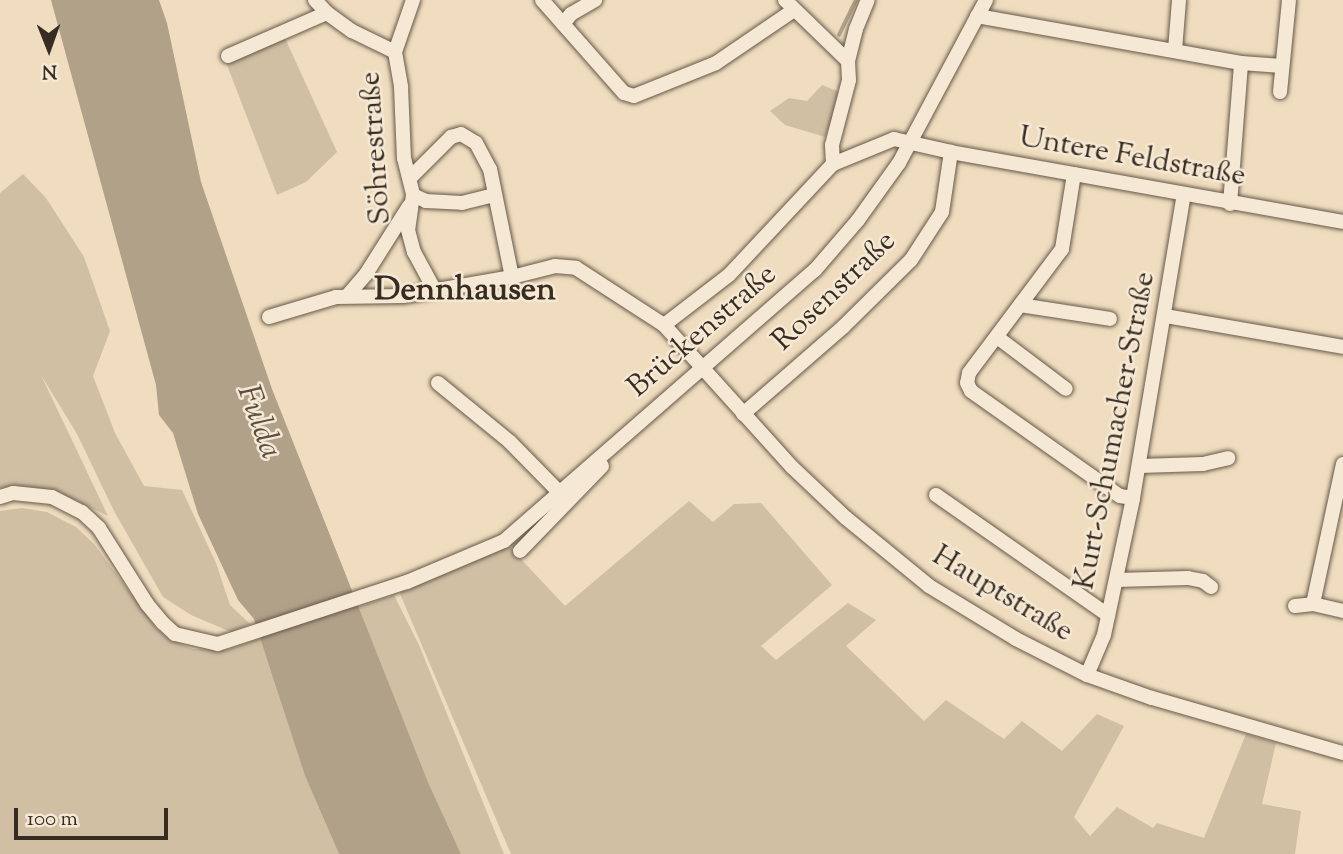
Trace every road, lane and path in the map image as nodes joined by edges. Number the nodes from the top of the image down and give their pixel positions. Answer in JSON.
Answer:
{"nodes":[{"id":1,"x":315,"y":0,"type":"edge"},
{"id":2,"x":413,"y":0,"type":"edge"},
{"id":3,"x":542,"y":0,"type":"edge"},
{"id":4,"x":595,"y":0,"type":"edge"},
{"id":5,"x":868,"y":0,"type":"edge"},
{"id":6,"x":986,"y":0,"type":"edge"},
{"id":7,"x":1179,"y":0,"type":"edge"},
{"id":8,"x":1289,"y":0,"type":"edge"},
{"id":9,"x":789,"y":5,"type":"edge"},
{"id":10,"x":327,"y":13,"type":"junction"},
{"id":11,"x":977,"y":16,"type":"junction"},
{"id":12,"x":563,"y":24,"type":"junction"},
{"id":13,"x":1175,"y":50,"type":"junction"},
{"id":14,"x":396,"y":52,"type":"junction"},
{"id":15,"x":228,"y":56,"type":"dead end"},
{"id":16,"x":848,"y":61,"type":"junction"},
{"id":17,"x":1241,"y":63,"type":"junction"},
{"id":18,"x":1282,"y":66,"type":"junction"},
{"id":19,"x":1280,"y":92,"type":"dead end"},
{"id":20,"x":912,"y":143,"type":"junction"},
{"id":21,"x":951,"y":152,"type":"junction"},
{"id":22,"x":833,"y":164,"type":"junction"},
{"id":23,"x":1074,"y":174,"type":"junction"},
{"id":24,"x":411,"y":177,"type":"junction"},
{"id":25,"x":1184,"y":194,"type":"junction"},
{"id":26,"x":494,"y":195,"type":"junction"},
{"id":27,"x":411,"y":201,"type":"junction"},
{"id":28,"x":1230,"y":204,"type":"junction"},
{"id":29,"x":1343,"y":222,"type":"edge"},
{"id":30,"x":512,"y":277,"type":"junction"},
{"id":31,"x":434,"y":289,"type":"junction"},
{"id":32,"x":347,"y":296,"type":"junction"},
{"id":33,"x":1020,"y":305,"type":"junction"},
{"id":34,"x":1166,"y":316,"type":"junction"},
{"id":35,"x":269,"y":317,"type":"dead end"},
{"id":36,"x":1110,"y":319,"type":"dead end"},
{"id":37,"x":664,"y":326,"type":"junction"},
{"id":38,"x":997,"y":337,"type":"junction"},
{"id":39,"x":1343,"y":347,"type":"edge"},
{"id":40,"x":703,"y":369,"type":"junction"},
{"id":41,"x":438,"y":383,"type":"dead end"},
{"id":42,"x":1066,"y":389,"type":"dead end"},
{"id":43,"x":743,"y":414,"type":"junction"},
{"id":44,"x":609,"y":449,"type":"junction"},
{"id":45,"x":1228,"y":458,"type":"dead end"},
{"id":46,"x":1343,"y":464,"type":"edge"},
{"id":47,"x":1139,"y":466,"type":"junction"},
{"id":48,"x":559,"y":492,"type":"junction"},
{"id":49,"x":936,"y":495,"type":"dead end"},
{"id":50,"x":0,"y":497,"type":"edge"},
{"id":51,"x":1133,"y":498,"type":"junction"},
{"id":52,"x":520,"y":551,"type":"dead end"},
{"id":53,"x":1116,"y":580,"type":"junction"},
{"id":54,"x":1211,"y":587,"type":"dead end"},
{"id":55,"x":1313,"y":604,"type":"junction"},
{"id":56,"x":1295,"y":607,"type":"dead end"},
{"id":57,"x":1343,"y":611,"type":"edge"},
{"id":58,"x":1108,"y":615,"type":"junction"},
{"id":59,"x":1087,"y":675,"type":"junction"},
{"id":60,"x":1343,"y":753,"type":"edge"}],
"edges":[{"from":1,"to":10,"type":"street"},
{"from":2,"to":14,"type":"street","name":"Söhrestraße"},
{"from":3,"to":12,"type":"street"},
{"from":4,"to":12,"type":"street"},
{"from":5,"to":16,"type":"street"},
{"from":6,"to":11,"type":"street","name":"Brückenstraße"},
{"from":7,"to":13,"type":"street"},
{"from":8,"to":18,"type":"street"},
{"from":9,"to":12,"type":"street"},
{"from":9,"to":16,"type":"street"},
{"from":10,"to":14,"type":"street"},
{"from":10,"to":15,"type":"street"},
{"from":11,"to":13,"type":"street"},
{"from":11,"to":20,"type":"street","name":"Brückenstraße"},
{"from":13,"to":17,"type":"street"},
{"from":14,"to":24,"type":"street","name":"Söhrestraße"},
{"from":16,"to":22,"type":"street"},
{"from":17,"to":18,"type":"street"},
{"from":17,"to":28,"type":"street"},
{"from":18,"to":19,"type":"street"},
{"from":20,"to":21,"type":"street","name":"Untere Feldstraße"},
{"from":20,"to":22,"type":"street","name":"Untere Feldstraße"},
{"from":20,"to":40,"type":"street","name":"Brückenstraße"},
{"from":21,"to":23,"type":"street","name":"Untere Feldstraße"},
{"from":21,"to":43,"type":"street","name":"Rosenstraße"},
{"from":22,"to":37,"type":"street"},
{"from":23,"to":25,"type":"street","name":"Untere Feldstraße"},
{"from":23,"to":33,"type":"street"},
{"from":24,"to":26,"type":"street"},
{"from":24,"to":27,"type":"street","name":"Söhrestraße"},
{"from":25,"to":28,"type":"street","name":"Untere Feldstraße"},
{"from":25,"to":34,"type":"street","name":"Kurt-Schumacher-Straße"},
{"from":26,"to":27,"type":"street"},
{"from":26,"to":30,"type":"street"},
{"from":27,"to":31,"type":"street","name":"Söhrestraße"},
{"from":27,"to":32,"type":"street"},
{"from":28,"to":29,"type":"street","name":"Untere Feldstraße"},
{"from":30,"to":31,"type":"street","name":"Hauptstraße"},
{"from":30,"to":37,"type":"street","name":"Hauptstraße"},
{"from":31,"to":32,"type":"street","name":"Hauptstraße"},
{"from":32,"to":35,"type":"street","name":"Hauptstraße"},
{"from":33,"to":36,"type":"street"},
{"from":33,"to":38,"type":"street"},
{"from":34,"to":39,"type":"street"},
{"from":34,"to":47,"type":"street","name":"Kurt-Schumacher-Straße"},
{"from":37,"to":40,"type":"street","name":"Hauptstraße"},
{"from":38,"to":42,"type":"street"},
{"from":38,"to":51,"type":"street"},
{"from":40,"to":43,"type":"street","name":"Hauptstraße"},
{"from":40,"to":44,"type":"street","name":"Brückenstraße"},
{"from":41,"to":48,"type":"street"},
{"from":43,"to":59,"type":"street","name":"Hauptstraße"},
{"from":44,"to":48,"type":"street"},
{"from":44,"to":52,"type":"street","name":"Brückenstraße"},
{"from":45,"to":47,"type":"street"},
{"from":46,"to":55,"type":"street"},
{"from":47,"to":51,"type":"street","name":"Kurt-Schumacher-Straße"},
{"from":48,"to":50,"type":"street"},
{"from":49,"to":58,"type":"street"},
{"from":51,"to":53,"type":"street","name":"Kurt-Schumacher-Straße"},
{"from":53,"to":54,"type":"street"},
{"from":53,"to":58,"type":"street","name":"Kurt-Schumacher-Straße"},
{"from":55,"to":56,"type":"street"},
{"from":55,"to":57,"type":"street"},
{"from":58,"to":59,"type":"street","name":"Kurt-Schumacher-Straße"},
{"from":59,"to":60,"type":"street","name":"Hauptstraße"}]}
